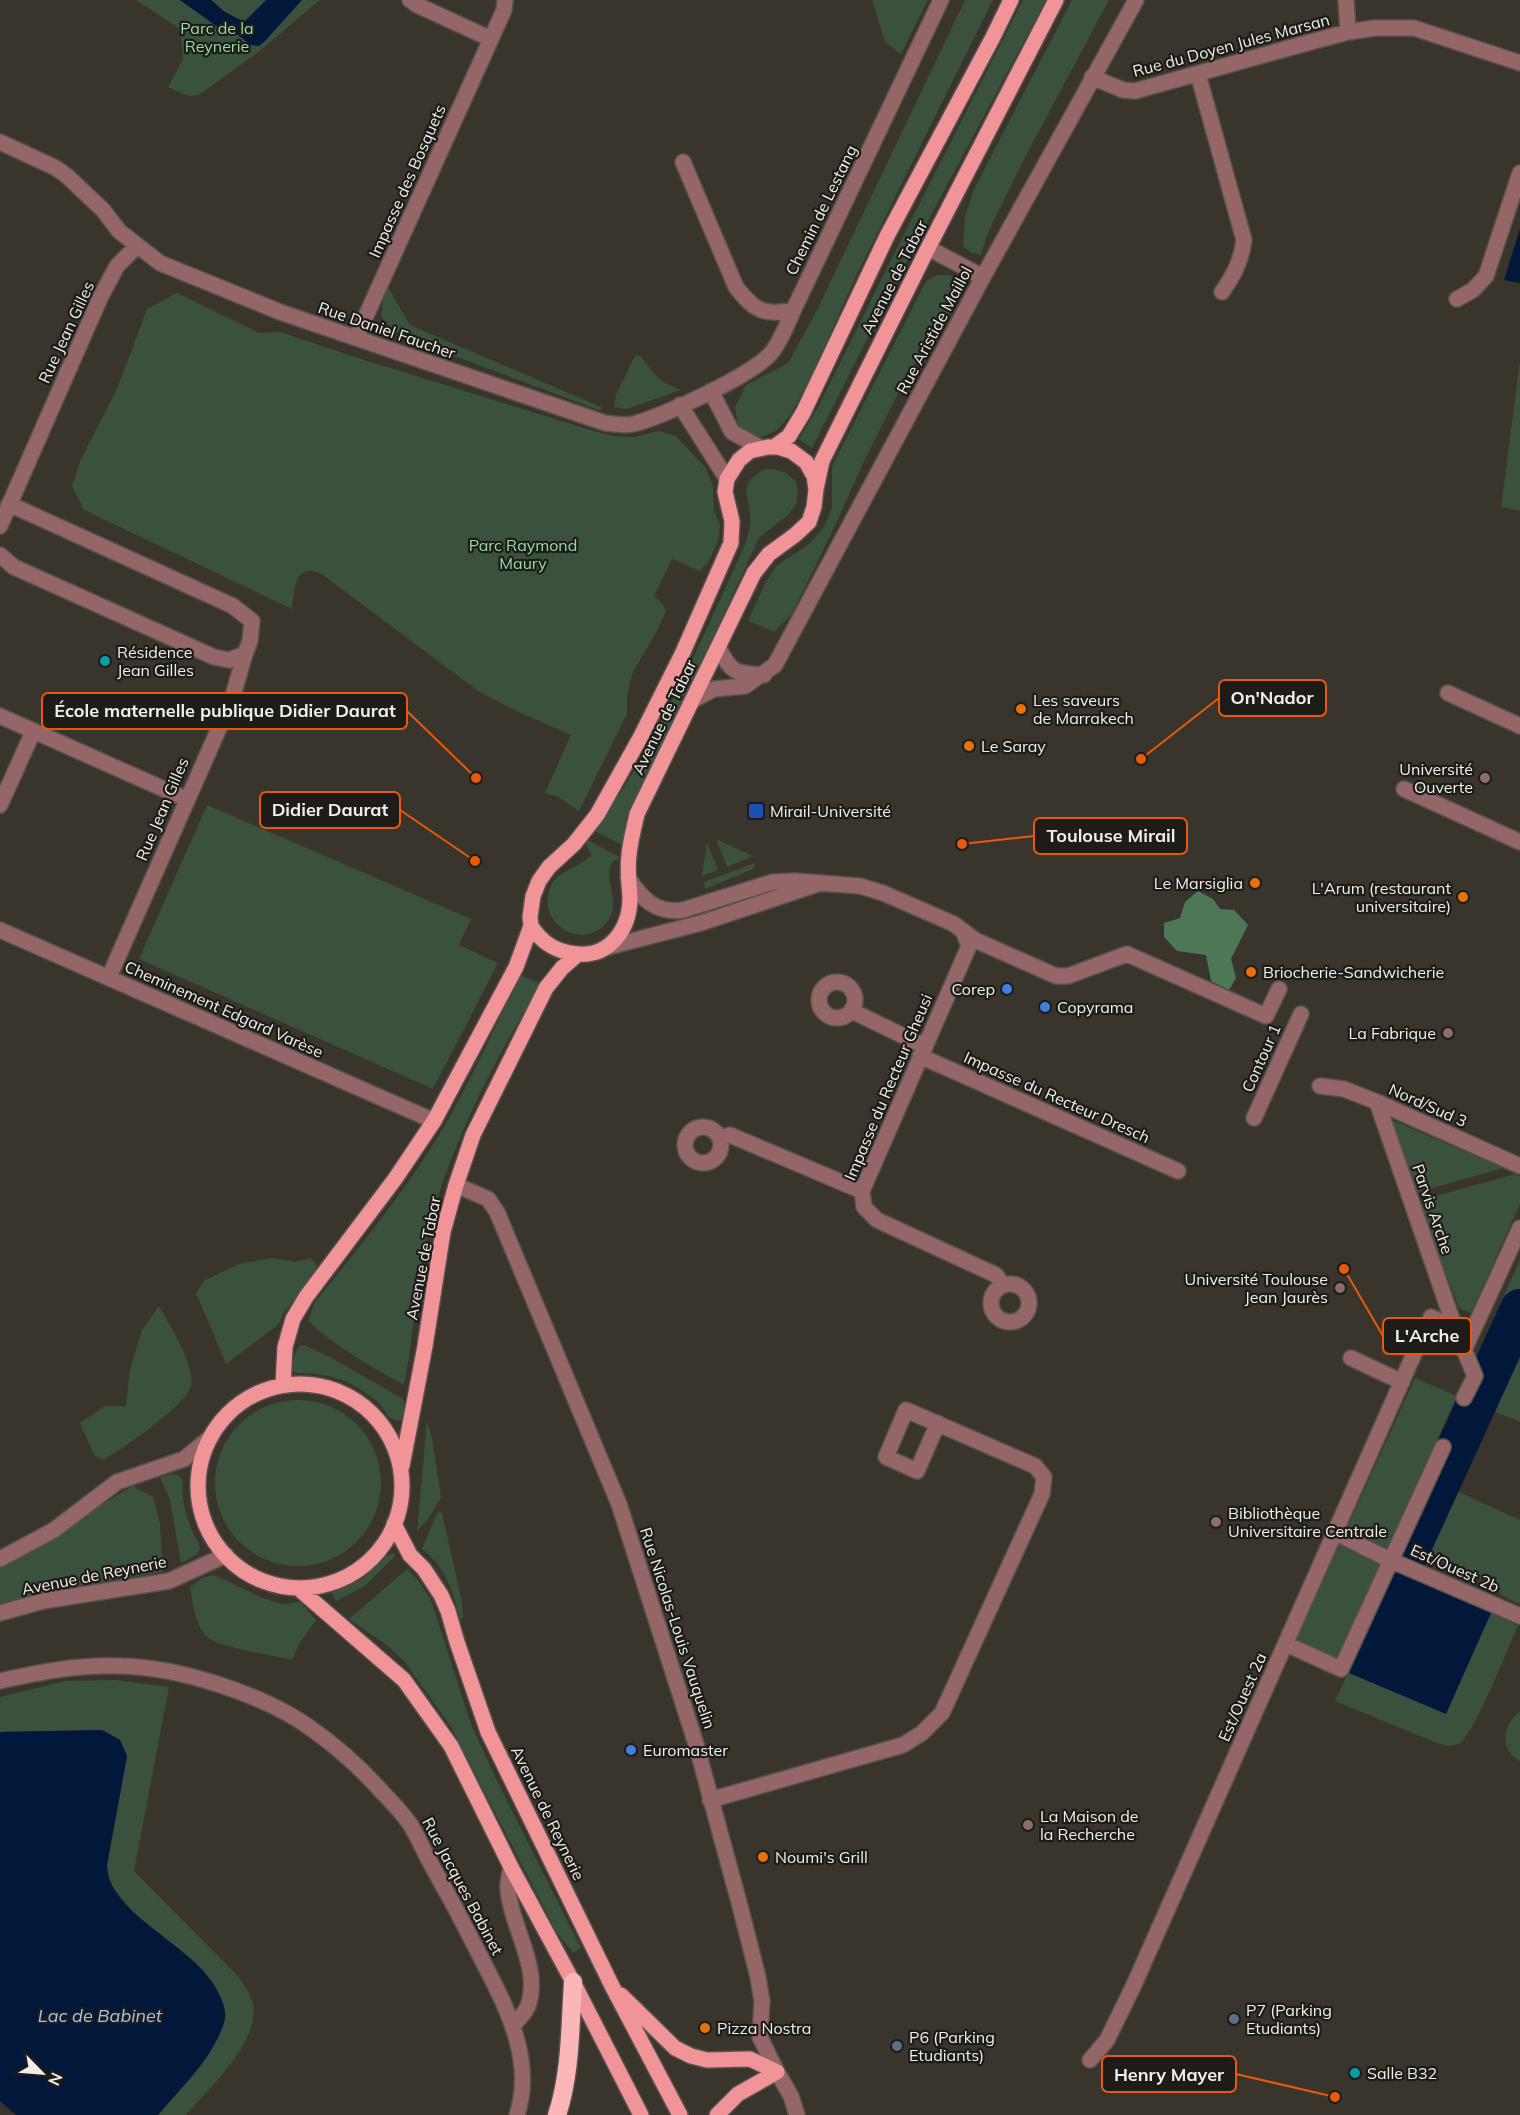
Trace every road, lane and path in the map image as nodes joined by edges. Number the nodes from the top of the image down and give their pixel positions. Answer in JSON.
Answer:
{"nodes":[{"id":1,"x":410,"y":0,"type":"edge"},
{"id":2,"x":505,"y":0,"type":"edge"},
{"id":3,"x":941,"y":0,"type":"edge"},
{"id":4,"x":1011,"y":0,"type":"edge"},
{"id":5,"x":1056,"y":0,"type":"edge"},
{"id":6,"x":1136,"y":0,"type":"edge"},
{"id":7,"x":1346,"y":0,"type":"edge"},
{"id":8,"x":1348,"y":32,"type":"junction"},
{"id":9,"x":491,"y":39,"type":"junction"},
{"id":10,"x":1520,"y":63,"type":"edge"},
{"id":11,"x":1198,"y":74,"type":"junction"},
{"id":12,"x":1092,"y":77,"type":"junction"},
{"id":13,"x":0,"y":142,"type":"edge"},
{"id":14,"x":683,"y":162,"type":"dead end"},
{"id":15,"x":1520,"y":173,"type":"edge"},
{"id":16,"x":137,"y":246,"type":"junction"},
{"id":17,"x":928,"y":248,"type":"junction"},
{"id":18,"x":983,"y":277,"type":"junction"},
{"id":19,"x":1222,"y":292,"type":"dead end"},
{"id":20,"x":1457,"y":299,"type":"dead end"},
{"id":21,"x":793,"y":311,"type":"junction"},
{"id":22,"x":356,"y":338,"type":"junction"},
{"id":23,"x":711,"y":391,"type":"junction"},
{"id":24,"x":687,"y":402,"type":"junction"},
{"id":25,"x":767,"y":447,"type":"junction"},
{"id":26,"x":727,"y":479,"type":"junction"},
{"id":27,"x":816,"y":489,"type":"junction"},
{"id":28,"x":9,"y":504,"type":"junction"},
{"id":29,"x":0,"y":526,"type":"edge"},
{"id":30,"x":0,"y":555,"type":"edge"},
{"id":31,"x":719,"y":649,"type":"junction"},
{"id":32,"x":244,"y":654,"type":"junction"},
{"id":33,"x":764,"y":675,"type":"junction"},
{"id":34,"x":1448,"y":693,"type":"dead end"},
{"id":35,"x":693,"y":700,"type":"junction"},
{"id":36,"x":0,"y":716,"type":"edge"},
{"id":37,"x":1520,"y":726,"type":"edge"},
{"id":38,"x":33,"y":732,"type":"junction"},
{"id":39,"x":1404,"y":789,"type":"dead end"},
{"id":40,"x":186,"y":800,"type":"junction"},
{"id":41,"x":0,"y":805,"type":"edge"},
{"id":42,"x":1520,"y":842,"type":"edge"},
{"id":43,"x":628,"y":878,"type":"junction"},
{"id":44,"x":816,"y":884,"type":"junction"},
{"id":45,"x":531,"y":926,"type":"junction"},
{"id":46,"x":0,"y":930,"type":"edge"},
{"id":47,"x":964,"y":933,"type":"junction"},
{"id":48,"x":608,"y":947,"type":"junction"},
{"id":49,"x":578,"y":954,"type":"junction"},
{"id":50,"x":109,"y":977,"type":"junction"},
{"id":51,"x":1279,"y":989,"type":"dead end"},
{"id":52,"x":852,"y":1011,"type":"dead end"},
{"id":53,"x":1301,"y":1014,"type":"dead end"},
{"id":54,"x":922,"y":1051,"type":"junction"},
{"id":55,"x":1320,"y":1086,"type":"dead end"},
{"id":56,"x":1377,"y":1102,"type":"junction"},
{"id":57,"x":1254,"y":1118,"type":"dead end"},
{"id":58,"x":434,"y":1121,"type":"junction"},
{"id":59,"x":721,"y":1138,"type":"dead end"},
{"id":60,"x":1520,"y":1166,"type":"edge"},
{"id":61,"x":1178,"y":1171,"type":"dead end"},
{"id":62,"x":456,"y":1185,"type":"junction"},
{"id":63,"x":861,"y":1191,"type":"junction"},
{"id":64,"x":1520,"y":1228,"type":"edge"},
{"id":65,"x":1003,"y":1285,"type":"dead end"},
{"id":66,"x":1431,"y":1317,"type":"dead end"},
{"id":67,"x":1455,"y":1328,"type":"junction"},
{"id":68,"x":1419,"y":1345,"type":"dead end"},
{"id":69,"x":1464,"y":1350,"type":"junction"},
{"id":70,"x":1351,"y":1358,"type":"dead end"},
{"id":71,"x":1402,"y":1382,"type":"junction"},
{"id":72,"x":283,"y":1385,"type":"junction"},
{"id":73,"x":1464,"y":1398,"type":"dead end"},
{"id":74,"x":938,"y":1424,"type":"dead end"},
{"id":75,"x":211,"y":1437,"type":"junction"},
{"id":76,"x":1443,"y":1447,"type":"dead end"},
{"id":77,"x":401,"y":1469,"type":"junction"},
{"id":78,"x":394,"y":1524,"type":"junction"},
{"id":79,"x":1336,"y":1533,"type":"junction"},
{"id":80,"x":226,"y":1555,"type":"junction"},
{"id":81,"x":0,"y":1559,"type":"edge"},
{"id":82,"x":1390,"y":1560,"type":"junction"},
{"id":83,"x":298,"y":1588,"type":"junction"},
{"id":84,"x":0,"y":1613,"type":"edge"},
{"id":85,"x":1520,"y":1616,"type":"edge"},
{"id":86,"x":1286,"y":1644,"type":"junction"},
{"id":87,"x":0,"y":1681,"type":"edge"},
{"id":88,"x":710,"y":1800,"type":"junction"},
{"id":89,"x":511,"y":1867,"type":"junction"},
{"id":90,"x":573,"y":1982,"type":"junction"},
{"id":91,"x":612,"y":1986,"type":"junction"},
{"id":92,"x":513,"y":2025,"type":"junction"},
{"id":93,"x":1090,"y":2060,"type":"dead end"},
{"id":94,"x":777,"y":2073,"type":"junction"},
{"id":95,"x":517,"y":2115,"type":"edge"},
{"id":96,"x":556,"y":2115,"type":"edge"},
{"id":97,"x":641,"y":2115,"type":"edge"},
{"id":98,"x":680,"y":2115,"type":"edge"},
{"id":99,"x":717,"y":2115,"type":"edge"},
{"id":100,"x":797,"y":2115,"type":"edge"}],
"edges":[{"from":1,"to":9,"type":"street"},
{"from":2,"to":9,"type":"street","name":"Impasse des Bosquets"},
{"from":3,"to":21,"type":"street","name":"Chemin de Lestang"},
{"from":4,"to":25,"type":"main road","name":"Avenue de Tabar"},
{"from":5,"to":17,"type":"main road","name":"Avenue de Tabar"},
{"from":6,"to":12,"type":"street","name":"Rue Aristide Maillol"},
{"from":7,"to":8,"type":"street"},
{"from":8,"to":10,"type":"street","name":"Rue du Doyen Jules Marsan"},
{"from":8,"to":11,"type":"street","name":"Rue du Doyen Jules Marsan"},
{"from":9,"to":22,"type":"street","name":"Impasse des Bosquets"},
{"from":11,"to":12,"type":"street","name":"Rue du Doyen Jules Marsan"},
{"from":11,"to":19,"type":"street"},
{"from":12,"to":18,"type":"street","name":"Rue Aristide Maillol"},
{"from":13,"to":16,"type":"street","name":"Rue Daniel Faucher"},
{"from":14,"to":21,"type":"street"},
{"from":15,"to":20,"type":"street"},
{"from":16,"to":22,"type":"street","name":"Rue Daniel Faucher"},
{"from":16,"to":28,"type":"street","name":"Rue Jean Gilles"},
{"from":17,"to":18,"type":"street"},
{"from":17,"to":27,"type":"main road","name":"Avenue de Tabar"},
{"from":18,"to":33,"type":"street","name":"Rue Aristide Maillol"},
{"from":21,"to":23,"type":"street","name":"Chemin de Lestang"},
{"from":22,"to":24,"type":"street","name":"Rue Daniel Faucher"},
{"from":23,"to":24,"type":"street","name":"Chemin de Lestang"},
{"from":23,"to":25,"type":"street"},
{"from":24,"to":26,"type":"street"},
{"from":25,"to":26,"type":"main road","name":"Avenue de Tabar"},
{"from":25,"to":27,"type":"main road"},
{"from":26,"to":45,"type":"main road","name":"Avenue de Tabar"},
{"from":27,"to":31,"type":"main road","name":"Avenue de Tabar"},
{"from":28,"to":29,"type":"street","name":"Rue Jean Gilles"},
{"from":28,"to":32,"type":"street","name":"Rue Jean Gilles"},
{"from":30,"to":32,"type":"street"},
{"from":31,"to":33,"type":"street"},
{"from":31,"to":35,"type":"main road","name":"Avenue de Tabar"},
{"from":32,"to":40,"type":"street","name":"Rue Jean Gilles"},
{"from":33,"to":35,"type":"street","name":"Rue Aristide Maillol"},
{"from":34,"to":37,"type":"street"},
{"from":35,"to":43,"type":"main road","name":"Avenue de Tabar"},
{"from":36,"to":38,"type":"street"},
{"from":38,"to":40,"type":"street"},
{"from":38,"to":41,"type":"street"},
{"from":39,"to":42,"type":"street"},
{"from":40,"to":50,"type":"street","name":"Rue Jean Gilles"},
{"from":43,"to":44,"type":"street"},
{"from":43,"to":48,"type":"main road","name":"Avenue de Tabar"},
{"from":44,"to":47,"type":"street"},
{"from":44,"to":48,"type":"street"},
{"from":45,"to":49,"type":"main road"},
{"from":45,"to":58,"type":"main road","name":"Avenue de Tabar"},
{"from":46,"to":50,"type":"street","name":"Cheminement Edgard Varèse"},
{"from":47,"to":51,"type":"street"},
{"from":47,"to":54,"type":"street","name":"Impasse du Recteur Gheusi"},
{"from":48,"to":49,"type":"main road"},
{"from":49,"to":62,"type":"main road","name":"Avenue de Tabar"},
{"from":50,"to":58,"type":"street","name":"Cheminement Edgard Varèse"},
{"from":52,"to":54,"type":"street","name":"Impasse du Recteur Dresch"},
{"from":53,"to":57,"type":"street","name":"Contour 1"},
{"from":54,"to":61,"type":"street","name":"Impasse du Recteur Dresch"},
{"from":54,"to":63,"type":"street","name":"Impasse du Recteur Gheusi"},
{"from":55,"to":56,"type":"street","name":"Nord/Sud 3"},
{"from":56,"to":60,"type":"street","name":"Nord/Sud 3"},
{"from":56,"to":67,"type":"street","name":"Parvis Arche"},
{"from":58,"to":72,"type":"main road","name":"Avenue de Tabar"},
{"from":59,"to":63,"type":"street"},
{"from":62,"to":77,"type":"main road","name":"Avenue de Tabar"},
{"from":62,"to":88,"type":"street","name":"Rue Nicolas-Louis Vauquelin"},
{"from":63,"to":65,"type":"street","name":"Impasse du Recteur Gheusi"},
{"from":64,"to":69,"type":"street"},
{"from":66,"to":67,"type":"street"},
{"from":67,"to":69,"type":"street","name":"Parvis Arche"},
{"from":68,"to":71,"type":"street","name":"Est/Ouest 2a"},
{"from":69,"to":73,"type":"street"},
{"from":70,"to":71,"type":"street"},
{"from":71,"to":79,"type":"street","name":"Est/Ouest 2a"},
{"from":72,"to":75,"type":"main road"},
{"from":72,"to":77,"type":"main road"},
{"from":74,"to":88,"type":"street"},
{"from":75,"to":80,"type":"main road"},
{"from":75,"to":81,"type":"street"},
{"from":76,"to":82,"type":"street","name":"Est/Ouest 2b"},
{"from":77,"to":78,"type":"main road"},
{"from":78,"to":83,"type":"main road"},
{"from":78,"to":91,"type":"main road","name":"Avenue de Reynerie"},
{"from":79,"to":82,"type":"street"},
{"from":79,"to":86,"type":"street","name":"Est/Ouest 2a"},
{"from":80,"to":83,"type":"main road"},
{"from":80,"to":84,"type":"street","name":"Avenue de Reynerie"},
{"from":82,"to":85,"type":"street","name":"Est/Ouest 2b"},
{"from":82,"to":86,"type":"street"},
{"from":83,"to":89,"type":"main road"},
{"from":86,"to":93,"type":"street","name":"Est/Ouest 2a"},
{"from":87,"to":92,"type":"street","name":"Rue Jacques Babinet"},
{"from":88,"to":94,"type":"street","name":"Rue Nicolas-Louis Vauquelin"},
{"from":89,"to":90,"type":"main road"},
{"from":89,"to":92,"type":"street","name":"Rue Jacques Babinet"},
{"from":90,"to":96,"type":"highway"},
{"from":90,"to":97,"type":"main road"},
{"from":91,"to":94,"type":"main road"},
{"from":91,"to":98,"type":"main road","name":"Avenue de Reynerie"},
{"from":92,"to":95,"type":"street","name":"Rue Jacques Babinet"},
{"from":94,"to":99,"type":"main road"},
{"from":94,"to":100,"type":"street","name":"Rue Nicolas-Louis Vauquelin"}]}
